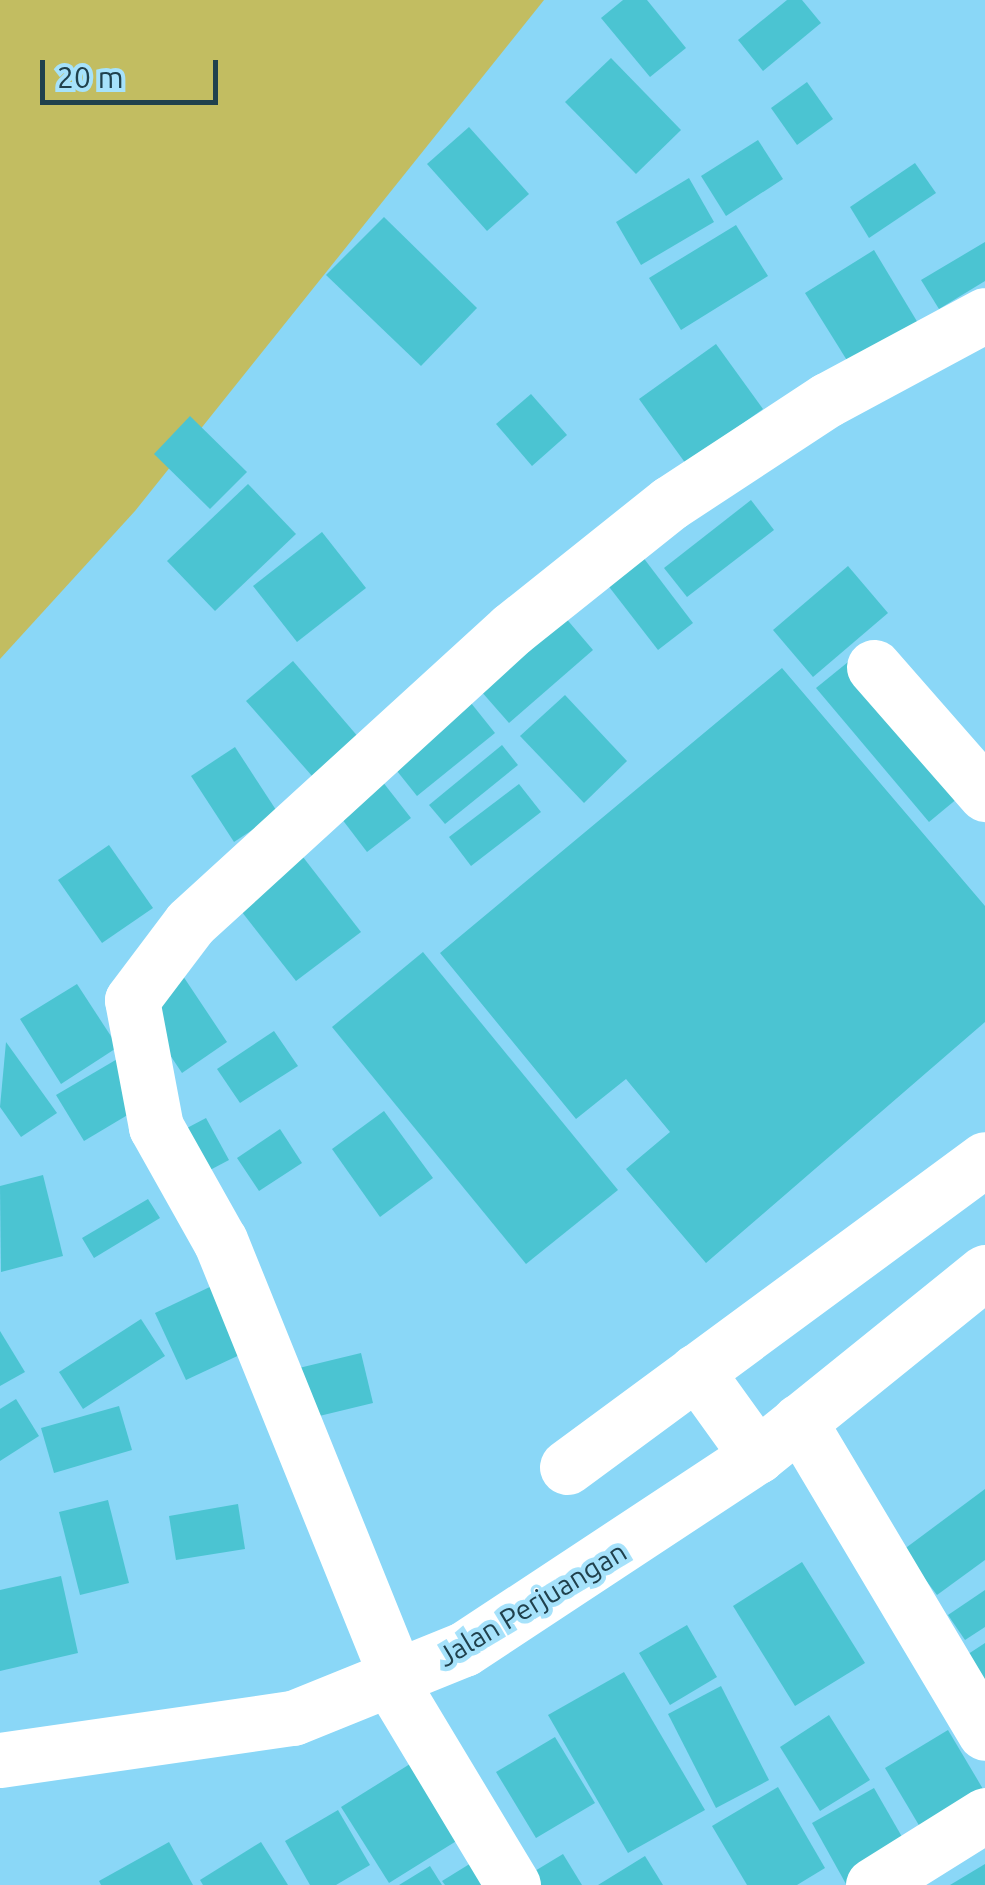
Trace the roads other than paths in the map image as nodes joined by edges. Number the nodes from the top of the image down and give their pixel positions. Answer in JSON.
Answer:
{"nodes":[{"id":1,"x":985,"y":316,"type":"edge"},
{"id":2,"x":874,"y":667,"type":"dead end"},
{"id":3,"x":985,"y":794,"type":"edge"},
{"id":4,"x":985,"y":1159,"type":"edge"},
{"id":5,"x":981,"y":1286,"type":"edge"},
{"id":6,"x":696,"y":1371,"type":"junction"},
{"id":7,"x":799,"y":1420,"type":"junction"},
{"id":8,"x":754,"y":1451,"type":"junction"},
{"id":9,"x":567,"y":1466,"type":"dead end"},
{"id":10,"x":392,"y":1684,"type":"junction"},
{"id":11,"x":985,"y":1733,"type":"edge"},
{"id":12,"x":0,"y":1760,"type":"edge"},
{"id":13,"x":985,"y":1816,"type":"edge"},
{"id":14,"x":513,"y":1885,"type":"edge"},
{"id":15,"x":874,"y":1885,"type":"edge"}],
"edges":[{"from":1,"to":10,"type":"street"},
{"from":2,"to":3,"type":"street"},
{"from":4,"to":6,"type":"street"},
{"from":5,"to":7,"type":"street","name":"Jalan Perjuangan"},
{"from":6,"to":8,"type":"street"},
{"from":6,"to":9,"type":"street"},
{"from":7,"to":8,"type":"street","name":"Jalan Perjuangan"},
{"from":7,"to":11,"type":"street"},
{"from":8,"to":10,"type":"street","name":"Jalan Perjuangan"},
{"from":10,"to":12,"type":"street","name":"Jalan Perjuangan"},
{"from":10,"to":14,"type":"street"},
{"from":13,"to":15,"type":"street"}]}
